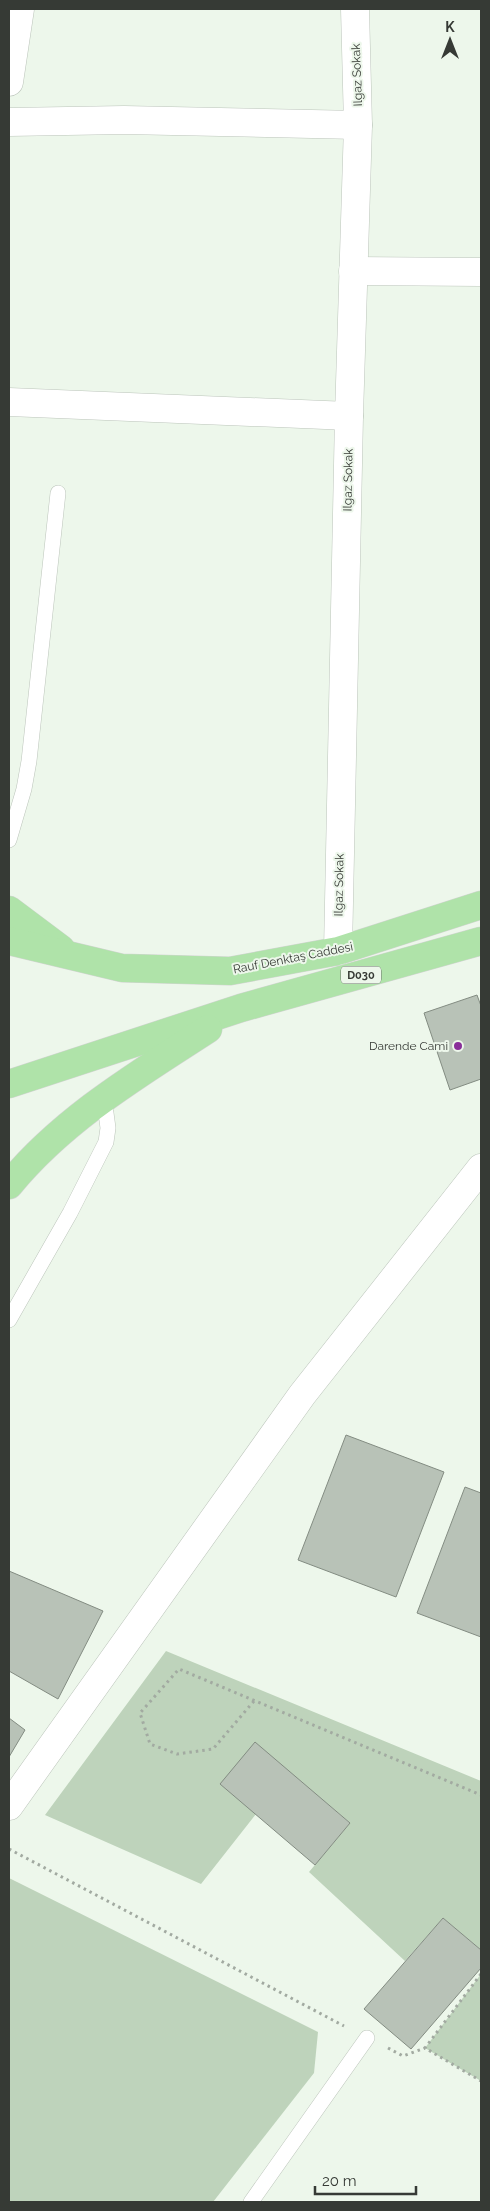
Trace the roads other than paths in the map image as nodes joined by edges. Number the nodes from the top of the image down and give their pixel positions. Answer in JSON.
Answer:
{"nodes":[{"id":1,"x":20,"y":9,"type":"edge"},
{"id":2,"x":355,"y":9,"type":"edge"},
{"id":3,"x":9,"y":82,"type":"edge"},
{"id":4,"x":9,"y":122,"type":"edge"},
{"id":5,"x":358,"y":125,"type":"junction"},
{"id":6,"x":353,"y":271,"type":"junction"},
{"id":7,"x":481,"y":272,"type":"edge"},
{"id":8,"x":9,"y":402,"type":"edge"},
{"id":9,"x":349,"y":416,"type":"junction"},
{"id":10,"x":58,"y":493,"type":"dead end"},
{"id":11,"x":9,"y":840,"type":"edge"},
{"id":12,"x":481,"y":906,"type":"edge"},
{"id":13,"x":9,"y":910,"type":"edge"},
{"id":14,"x":9,"y":941,"type":"edge"},
{"id":15,"x":481,"y":941,"type":"edge"},
{"id":16,"x":338,"y":951,"type":"junction"},
{"id":17,"x":70,"y":956,"type":"junction"},
{"id":18,"x":241,"y":1008,"type":"junction"},
{"id":19,"x":9,"y":1084,"type":"edge"},
{"id":20,"x":100,"y":1099,"type":"junction"},
{"id":21,"x":481,"y":1168,"type":"edge"},
{"id":22,"x":9,"y":1185,"type":"edge"},
{"id":23,"x":9,"y":1320,"type":"edge"},
{"id":24,"x":9,"y":1806,"type":"edge"},
{"id":25,"x":367,"y":2038,"type":"road end"},
{"id":26,"x":250,"y":2202,"type":"edge"}],
"edges":[{"from":1,"to":3,"type":"street"},
{"from":2,"to":5,"type":"street","name":"Ilgaz Sokak"},
{"from":4,"to":5,"type":"street"},
{"from":5,"to":6,"type":"street","name":"Ilgaz Sokak"},
{"from":6,"to":7,"type":"street"},
{"from":6,"to":9,"type":"street","name":"Ilgaz Sokak"},
{"from":8,"to":9,"type":"street"},
{"from":9,"to":16,"type":"street","name":"Ilgaz Sokak"},
{"from":10,"to":11,"type":"lane"},
{"from":12,"to":16,"type":"main road","name":"Rauf Denktaş Caddesi"},
{"from":13,"to":17,"type":"main road"},
{"from":14,"to":17,"type":"main road","name":"Rauf Denktaş Caddesi"},
{"from":15,"to":18,"type":"main road","number":"D030"},
{"from":16,"to":17,"type":"main road","name":"Rauf Denktaş Caddesi"},
{"from":18,"to":19,"type":"main road"},
{"from":18,"to":20,"type":"main road"},
{"from":20,"to":22,"type":"main road"},
{"from":20,"to":23,"type":"lane"},
{"from":21,"to":24,"type":"street"},
{"from":25,"to":26,"type":"lane"}]}
